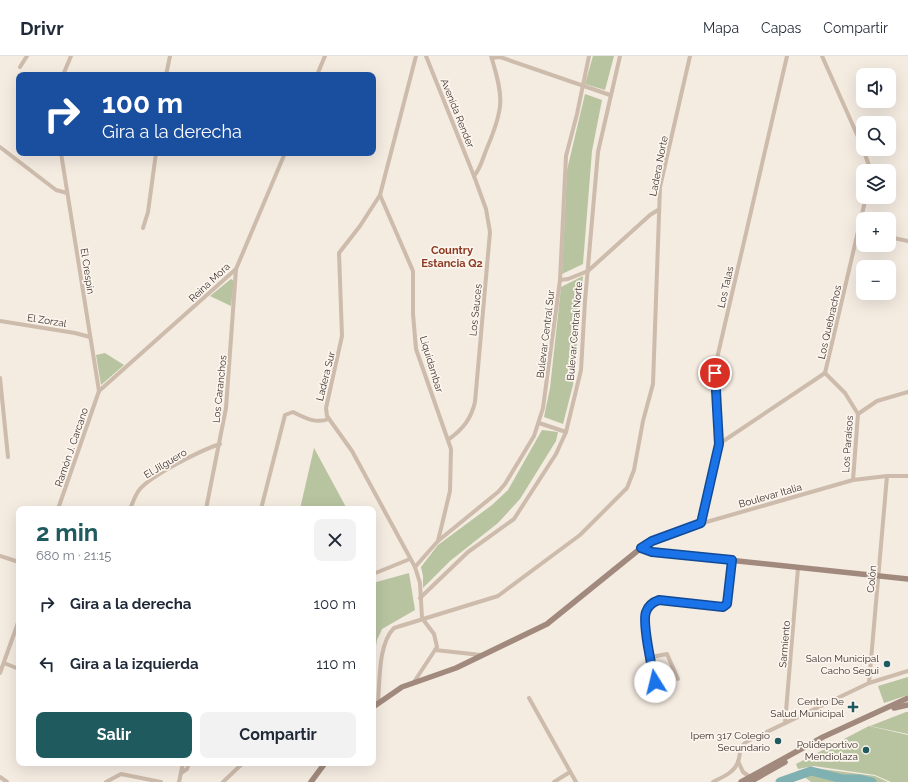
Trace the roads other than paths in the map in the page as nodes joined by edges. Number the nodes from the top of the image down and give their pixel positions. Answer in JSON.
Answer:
{"nodes":[{"id":1,"x":26,"y":56,"type":"edge"},
{"id":2,"x":71,"y":56,"type":"edge"},
{"id":3,"x":170,"y":56,"type":"edge"},
{"id":4,"x":324,"y":56,"type":"edge"},
{"id":5,"x":416,"y":56,"type":"edge"},
{"id":6,"x":426,"y":56,"type":"edge"},
{"id":7,"x":589,"y":56,"type":"edge"},
{"id":8,"x":620,"y":56,"type":"edge"},
{"id":9,"x":690,"y":56,"type":"edge"},
{"id":10,"x":787,"y":56,"type":"edge"},
{"id":11,"x":822,"y":56,"type":"edge"},
{"id":12,"x":492,"y":57,"type":"edge"},
{"id":13,"x":20,"y":67,"type":"dead end"},
{"id":14,"x":64,"y":72,"type":"edge"},
{"id":15,"x":167,"y":72,"type":"edge"},
{"id":16,"x":318,"y":72,"type":"edge"},
{"id":17,"x":581,"y":87,"type":"junction"},
{"id":18,"x":610,"y":96,"type":"junction"},
{"id":19,"x":856,"y":132,"type":"edge"},
{"id":20,"x":0,"y":147,"type":"edge"},
{"id":21,"x":61,"y":156,"type":"edge"},
{"id":22,"x":156,"y":156,"type":"edge"},
{"id":23,"x":282,"y":156,"type":"edge"},
{"id":24,"x":474,"y":176,"type":"junction"},
{"id":25,"x":67,"y":193,"type":"junction"},
{"id":26,"x":380,"y":195,"type":"junction"},
{"id":27,"x":658,"y":210,"type":"junction"},
{"id":28,"x":143,"y":228,"type":"dead end"},
{"id":29,"x":896,"y":238,"type":"edge"},
{"id":30,"x":908,"y":241,"type":"edge"},
{"id":31,"x":856,"y":252,"type":"edge"},
{"id":32,"x":236,"y":269,"type":"junction"},
{"id":33,"x":588,"y":271,"type":"junction"},
{"id":34,"x":560,"y":280,"type":"junction"},
{"id":35,"x":0,"y":321,"type":"edge"},
{"id":36,"x":90,"y":338,"type":"junction"},
{"id":37,"x":825,"y":373,"type":"junction"},
{"id":38,"x":0,"y":378,"type":"edge"},
{"id":39,"x":99,"y":391,"type":"junction"},
{"id":40,"x":908,"y":392,"type":"edge"},
{"id":41,"x":858,"y":414,"type":"junction"},
{"id":42,"x":329,"y":419,"type":"junction"},
{"id":43,"x":539,"y":423,"type":"junction"},
{"id":44,"x":566,"y":432,"type":"junction"},
{"id":45,"x":449,"y":439,"type":"junction"},
{"id":46,"x":220,"y":444,"type":"junction"},
{"id":47,"x":719,"y":444,"type":"junction"},
{"id":48,"x":8,"y":457,"type":"dead end"},
{"id":49,"x":887,"y":476,"type":"junction"},
{"id":50,"x":908,"y":476,"type":"edge"},
{"id":51,"x":853,"y":480,"type":"junction"},
{"id":52,"x":59,"y":506,"type":"edge"},
{"id":53,"x":131,"y":506,"type":"edge"},
{"id":54,"x":207,"y":506,"type":"edge"},
{"id":55,"x":262,"y":506,"type":"edge"},
{"id":56,"x":701,"y":523,"type":"junction"},
{"id":57,"x":438,"y":541,"type":"junction"},
{"id":58,"x":641,"y":548,"type":"junction"},
{"id":59,"x":0,"y":556,"type":"edge"},
{"id":60,"x":410,"y":559,"type":"junction"},
{"id":61,"x":732,"y":560,"type":"junction"},
{"id":62,"x":16,"y":561,"type":"edge"},
{"id":63,"x":415,"y":567,"type":"junction"},
{"id":64,"x":798,"y":568,"type":"junction"},
{"id":65,"x":376,"y":573,"type":"edge"},
{"id":66,"x":879,"y":576,"type":"junction"},
{"id":67,"x":908,"y":578,"type":"edge"},
{"id":68,"x":420,"y":598,"type":"junction"},
{"id":69,"x":422,"y":618,"type":"junction"},
{"id":70,"x":16,"y":629,"type":"edge"},
{"id":71,"x":435,"y":650,"type":"junction"},
{"id":72,"x":482,"y":656,"type":"junction"},
{"id":73,"x":651,"y":657,"type":"junction"},
{"id":74,"x":4,"y":664,"type":"junction"},
{"id":75,"x":16,"y":668,"type":"edge"},
{"id":76,"x":908,"y":671,"type":"edge"},
{"id":77,"x":0,"y":673,"type":"edge"},
{"id":78,"x":678,"y":679,"type":"dead end"},
{"id":79,"x":414,"y":682,"type":"junction"},
{"id":80,"x":655,"y":682,"type":"dead end"},
{"id":81,"x":869,"y":683,"type":"junction"},
{"id":82,"x":529,"y":698,"type":"dead end"},
{"id":83,"x":908,"y":698,"type":"edge"},
{"id":84,"x":378,"y":702,"type":"joint"},
{"id":85,"x":908,"y":705,"type":"edge"},
{"id":86,"x":884,"y":710,"type":"junction"},
{"id":87,"x":785,"y":722,"type":"junction"},
{"id":88,"x":738,"y":761,"type":"junction"},
{"id":89,"x":182,"y":766,"type":"edge"},
{"id":90,"x":188,"y":766,"type":"edge"},
{"id":91,"x":240,"y":766,"type":"edge"},
{"id":92,"x":323,"y":766,"type":"edge"},
{"id":93,"x":570,"y":772,"type":"junction"},
{"id":94,"x":181,"y":773,"type":"junction"},
{"id":95,"x":0,"y":777,"type":"edge"},
{"id":96,"x":750,"y":780,"type":"edge"},
{"id":97,"x":7,"y":782,"type":"edge"},
{"id":98,"x":106,"y":782,"type":"edge"},
{"id":99,"x":161,"y":782,"type":"edge"},
{"id":100,"x":179,"y":782,"type":"edge"},
{"id":101,"x":223,"y":782,"type":"edge"},
{"id":102,"x":311,"y":782,"type":"edge"},
{"id":103,"x":554,"y":782,"type":"edge"},
{"id":104,"x":576,"y":782,"type":"edge"},
{"id":105,"x":713,"y":782,"type":"edge"},
{"id":106,"x":741,"y":782,"type":"edge"}],
"edges":[{"from":1,"to":13,"type":"street"},
{"from":2,"to":14,"type":"street"},
{"from":3,"to":15,"type":"street"},
{"from":4,"to":16,"type":"street"},
{"from":5,"to":26,"type":"street","name":"Ladera Sur"},
{"from":6,"to":24,"type":"street","name":"Avenida Render"},
{"from":7,"to":17,"type":"street","name":"Bulevar Central Sur"},
{"from":8,"to":18,"type":"street","name":"Bulevar Central Norte"},
{"from":9,"to":27,"type":"street","name":"Ladera Norte"},
{"from":10,"to":47,"type":"street","name":"Los Talas"},
{"from":11,"to":19,"type":"street"},
{"from":12,"to":17,"type":"street"},
{"from":12,"to":24,"type":"street"},
{"from":17,"to":18,"type":"street"},
{"from":17,"to":34,"type":"street","name":"Bulevar Central Sur"},
{"from":18,"to":33,"type":"street","name":"Bulevar Central Norte"},
{"from":20,"to":25,"type":"street"},
{"from":21,"to":25,"type":"street","name":"El Crespín"},
{"from":22,"to":28,"type":"street"},
{"from":23,"to":32,"type":"street","name":"Reina Mora"},
{"from":24,"to":45,"type":"street","name":"Los Sauces"},
{"from":25,"to":36,"type":"street","name":"El Crespín"},
{"from":26,"to":42,"type":"street","name":"Ladera Sur"},
{"from":26,"to":45,"type":"street","name":"Liquidambar"},
{"from":27,"to":33,"type":"street"},
{"from":27,"to":69,"type":"street","name":"Ladera Norte"},
{"from":29,"to":30,"type":"street"},
{"from":31,"to":37,"type":"street","name":"Los Quebrachos"},
{"from":32,"to":39,"type":"street","name":"Reina Mora"},
{"from":32,"to":46,"type":"street","name":"Los Caranchos"},
{"from":33,"to":34,"type":"street"},
{"from":33,"to":44,"type":"street","name":"Bulevar Central Norte"},
{"from":34,"to":43,"type":"street","name":"Bulevar Central Sur"},
{"from":35,"to":36,"type":"street","name":"El Zorzal"},
{"from":36,"to":39,"type":"street","name":"El Crespín"},
{"from":37,"to":41,"type":"street","name":"Los Paraísos"},
{"from":37,"to":47,"type":"street","name":"Los Quebrachos"},
{"from":38,"to":48,"type":"street"},
{"from":39,"to":52,"type":"street","name":"Ramón J. Carcano"},
{"from":40,"to":41,"type":"street"},
{"from":41,"to":51,"type":"street","name":"Los Paraísos"},
{"from":42,"to":55,"type":"street"},
{"from":42,"to":60,"type":"street","name":"Ladera Sur"},
{"from":43,"to":44,"type":"street"},
{"from":43,"to":57,"type":"street","name":"Bulevar Central Sur"},
{"from":44,"to":68,"type":"street","name":"Bulevar Central Norte"},
{"from":45,"to":57,"type":"street","name":"Liquidambar"},
{"from":46,"to":53,"type":"street","name":"El Jilguero"},
{"from":46,"to":54,"type":"street","name":"Los Caranchos"},
{"from":47,"to":56,"type":"street","name":"Los Talas"},
{"from":49,"to":50,"type":"street","name":"Boulevar Italia"},
{"from":49,"to":51,"type":"street","name":"Boulevar Italia"},
{"from":49,"to":66,"type":"street","name":"Colón"},
{"from":51,"to":56,"type":"street","name":"Boulevar Italia"},
{"from":56,"to":58,"type":"street","name":"Boulevar Italia"},
{"from":57,"to":63,"type":"street","name":"Bulevar Central Sur"},
{"from":58,"to":61,"type":"street"},
{"from":58,"to":72,"type":"street"},
{"from":59,"to":62,"type":"street"},
{"from":60,"to":63,"type":"street","name":"Ladera Sur"},
{"from":60,"to":65,"type":"street"},
{"from":61,"to":64,"type":"street"},
{"from":61,"to":73,"type":"street"},
{"from":63,"to":68,"type":"street","name":"Ladera Sur"},
{"from":64,"to":66,"type":"street"},
{"from":64,"to":87,"type":"street","name":"Sarmiento"},
{"from":66,"to":67,"type":"street"},
{"from":66,"to":81,"type":"street","name":"Colón"},
{"from":68,"to":69,"type":"street","name":"Ladera Sur"},
{"from":69,"to":71,"type":"street"},
{"from":69,"to":84,"type":"street","name":"Ladera Norte"},
{"from":70,"to":74,"type":"street"},
{"from":71,"to":72,"type":"street"},
{"from":71,"to":79,"type":"street"},
{"from":72,"to":79,"type":"street"},
{"from":73,"to":78,"type":"street"},
{"from":73,"to":80,"type":"street"},
{"from":74,"to":75,"type":"street"},
{"from":74,"to":77,"type":"street"},
{"from":76,"to":81,"type":"street"},
{"from":79,"to":84,"type":"street"},
{"from":81,"to":87,"type":"street"},
{"from":82,"to":93,"type":"street"},
{"from":83,"to":86,"type":"street"},
{"from":85,"to":86,"type":"street"},
{"from":86,"to":96,"type":"street"},
{"from":87,"to":88,"type":"street"},
{"from":88,"to":96,"type":"street"},
{"from":88,"to":105,"type":"street"},
{"from":89,"to":94,"type":"street"},
{"from":90,"to":94,"type":"street"},
{"from":91,"to":101,"type":"street"},
{"from":92,"to":102,"type":"street"},
{"from":93,"to":103,"type":"street"},
{"from":93,"to":104,"type":"street"},
{"from":94,"to":100,"type":"street"},
{"from":95,"to":97,"type":"street"},
{"from":96,"to":106,"type":"street"},
{"from":98,"to":99,"type":"street"}]}
